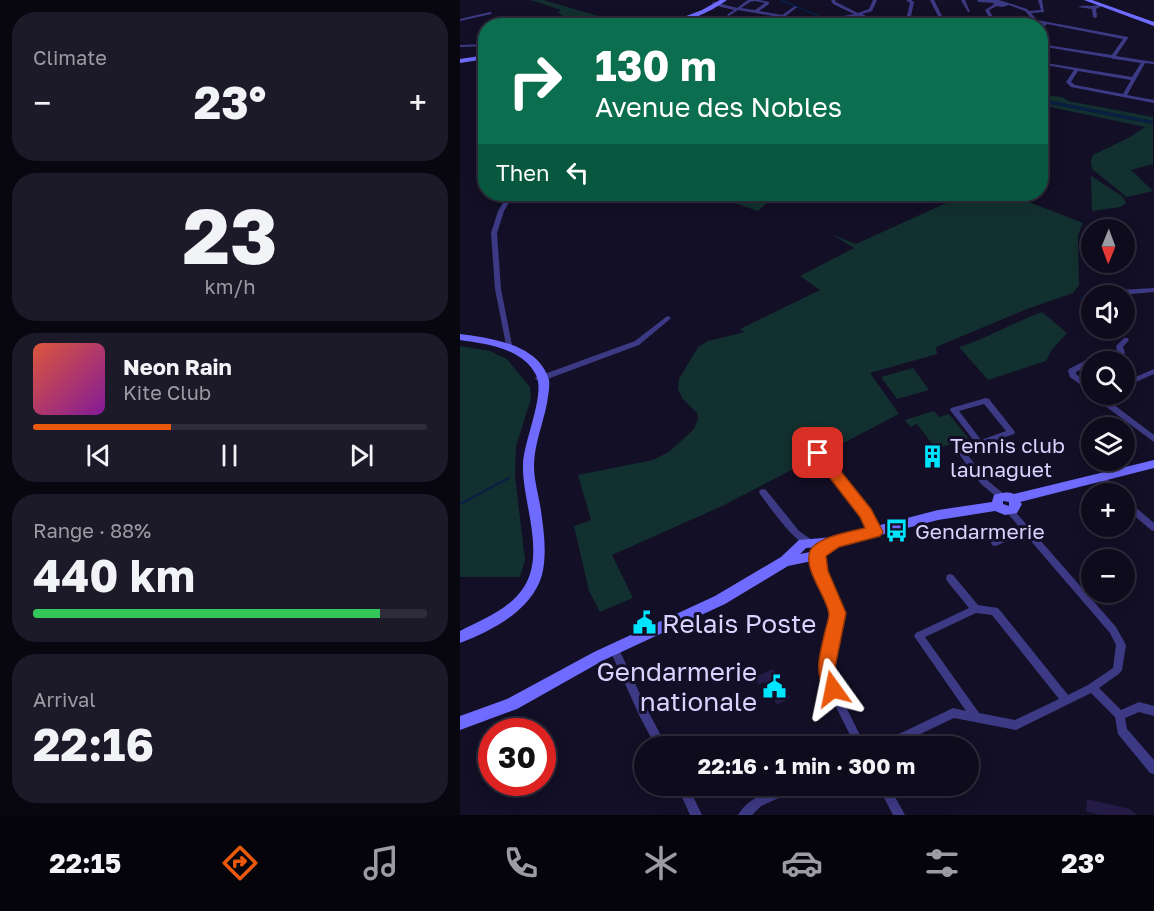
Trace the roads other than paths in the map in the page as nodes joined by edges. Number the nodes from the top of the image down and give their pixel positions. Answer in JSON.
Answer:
{"nodes":[{"id":1,"x":755,"y":0,"type":"edge"},
{"id":2,"x":834,"y":0,"type":"edge"},
{"id":3,"x":908,"y":0,"type":"edge"},
{"id":4,"x":932,"y":0,"type":"edge"},
{"id":5,"x":963,"y":0,"type":"edge"},
{"id":6,"x":1040,"y":0,"type":"edge"},
{"id":7,"x":1087,"y":0,"type":"edge"},
{"id":8,"x":873,"y":1,"type":"edge"},
{"id":9,"x":718,"y":2,"type":"edge"},
{"id":10,"x":979,"y":2,"type":"dead end"},
{"id":11,"x":1007,"y":2,"type":"edge"},
{"id":12,"x":997,"y":4,"type":"junction"},
{"id":13,"x":1102,"y":5,"type":"junction"},
{"id":14,"x":1080,"y":7,"type":"dead end"},
{"id":15,"x":738,"y":8,"type":"junction"},
{"id":16,"x":795,"y":8,"type":"dead end"},
{"id":17,"x":1094,"y":8,"type":"junction"},
{"id":18,"x":756,"y":11,"type":"junction"},
{"id":19,"x":969,"y":11,"type":"dead end"},
{"id":20,"x":1027,"y":12,"type":"junction"},
{"id":21,"x":490,"y":13,"type":"dead end"},
{"id":22,"x":729,"y":15,"type":"dead end"},
{"id":23,"x":859,"y":15,"type":"junction"},
{"id":24,"x":783,"y":16,"type":"junction"},
{"id":25,"x":1095,"y":17,"type":"dead end"},
{"id":26,"x":683,"y":18,"type":"edge"},
{"id":27,"x":780,"y":18,"type":"edge"},
{"id":28,"x":794,"y":18,"type":"edge"},
{"id":29,"x":848,"y":18,"type":"edge"},
{"id":30,"x":866,"y":18,"type":"edge"},
{"id":31,"x":909,"y":18,"type":"edge"},
{"id":32,"x":941,"y":18,"type":"edge"},
{"id":33,"x":994,"y":18,"type":"edge"},
{"id":34,"x":1032,"y":18,"type":"edge"},
{"id":35,"x":460,"y":20,"type":"edge"},
{"id":36,"x":1048,"y":23,"type":"edge"},
{"id":37,"x":1153,"y":24,"type":"edge"},
{"id":38,"x":478,"y":45,"type":"edge"},
{"id":39,"x":460,"y":46,"type":"edge"},
{"id":40,"x":1048,"y":47,"type":"edge"},
{"id":41,"x":1059,"y":49,"type":"junction"},
{"id":42,"x":1114,"y":57,"type":"junction"},
{"id":43,"x":478,"y":59,"type":"edge"},
{"id":44,"x":1048,"y":59,"type":"edge"},
{"id":45,"x":460,"y":61,"type":"edge"},
{"id":46,"x":1143,"y":63,"type":"junction"},
{"id":47,"x":1153,"y":63,"type":"edge"},
{"id":48,"x":1048,"y":64,"type":"edge"},
{"id":49,"x":1076,"y":70,"type":"junction"},
{"id":50,"x":1133,"y":80,"type":"junction"},
{"id":51,"x":1124,"y":96,"type":"junction"},
{"id":52,"x":1153,"y":102,"type":"edge"},
{"id":53,"x":507,"y":201,"type":"edge"},
{"id":54,"x":1135,"y":290,"type":"edge"},
{"id":55,"x":1153,"y":290,"type":"edge"},
{"id":56,"x":668,"y":318,"type":"dead end"},
{"id":57,"x":460,"y":337,"type":"edge"},
{"id":58,"x":1126,"y":340,"type":"dead end"},
{"id":59,"x":513,"y":348,"type":"junction"},
{"id":60,"x":1120,"y":351,"type":"edge"},
{"id":61,"x":1081,"y":366,"type":"edge"},
{"id":62,"x":1153,"y":371,"type":"edge"},
{"id":63,"x":541,"y":378,"type":"junction"},
{"id":64,"x":1135,"y":380,"type":"edge"},
{"id":65,"x":1081,"y":382,"type":"edge"},
{"id":66,"x":1112,"y":405,"type":"edge"},
{"id":67,"x":1153,"y":439,"type":"edge"},
{"id":68,"x":979,"y":442,"type":"junction"},
{"id":69,"x":818,"y":453,"type":"dead end"},
{"id":70,"x":1153,"y":464,"type":"edge"},
{"id":71,"x":1102,"y":478,"type":"junction"},
{"id":72,"x":1106,"y":483,"type":"edge"},
{"id":73,"x":763,"y":492,"type":"dead end"},
{"id":74,"x":1005,"y":503,"type":"junction"},
{"id":75,"x":1135,"y":512,"type":"edge"},
{"id":76,"x":1153,"y":528,"type":"edge"},
{"id":77,"x":1026,"y":529,"type":"junction"},
{"id":78,"x":875,"y":532,"type":"junction"},
{"id":79,"x":995,"y":543,"type":"dead end"},
{"id":80,"x":808,"y":550,"type":"junction"},
{"id":81,"x":950,"y":578,"type":"dead end"},
{"id":82,"x":975,"y":609,"type":"junction"},
{"id":83,"x":460,"y":637,"type":"edge"},
{"id":84,"x":614,"y":648,"type":"junction"},
{"id":85,"x":1092,"y":688,"type":"junction"},
{"id":86,"x":1066,"y":700,"type":"junction"},
{"id":87,"x":1153,"y":711,"type":"edge"},
{"id":88,"x":1120,"y":715,"type":"junction"},
{"id":89,"x":976,"y":717,"type":"junction"},
{"id":90,"x":460,"y":723,"type":"edge"},
{"id":91,"x":656,"y":736,"type":"edge"},
{"id":92,"x":856,"y":736,"type":"edge"},
{"id":93,"x":905,"y":736,"type":"edge"},
{"id":94,"x":1153,"y":769,"type":"edge"},
{"id":95,"x":687,"y":796,"type":"edge"},
{"id":96,"x":770,"y":796,"type":"edge"},
{"id":97,"x":889,"y":796,"type":"edge"},
{"id":98,"x":696,"y":815,"type":"edge"},
{"id":99,"x":744,"y":815,"type":"edge"},
{"id":100,"x":899,"y":815,"type":"edge"}],
"edges":[{"from":1,"to":15,"type":"street"},
{"from":1,"to":18,"type":"street"},
{"from":2,"to":23,"type":"street"},
{"from":3,"to":31,"type":"street"},
{"from":4,"to":32,"type":"street"},
{"from":5,"to":19,"type":"street"},
{"from":6,"to":20,"type":"street"},
{"from":7,"to":13,"type":"street"},
{"from":8,"to":23,"type":"street"},
{"from":9,"to":15,"type":"street"},
{"from":9,"to":26,"type":"street"},
{"from":10,"to":12,"type":"street"},
{"from":11,"to":12,"type":"street"},
{"from":11,"to":20,"type":"street"},
{"from":12,"to":33,"type":"street"},
{"from":13,"to":17,"type":"street"},
{"from":13,"to":37,"type":"street"},
{"from":14,"to":17,"type":"street"},
{"from":15,"to":18,"type":"street"},
{"from":15,"to":22,"type":"street"},
{"from":16,"to":24,"type":"street"},
{"from":17,"to":25,"type":"street"},
{"from":18,"to":24,"type":"street"},
{"from":20,"to":34,"type":"street"},
{"from":21,"to":35,"type":"street"},
{"from":23,"to":29,"type":"street"},
{"from":23,"to":30,"type":"street"},
{"from":24,"to":27,"type":"street"},
{"from":24,"to":28,"type":"street"},
{"from":36,"to":42,"type":"street"},
{"from":38,"to":39,"type":"street"},
{"from":40,"to":41,"type":"street"},
{"from":41,"to":42,"type":"street"},
{"from":41,"to":44,"type":"street"},
{"from":42,"to":46,"type":"street"},
{"from":43,"to":45,"type":"street"},
{"from":46,"to":47,"type":"street"},
{"from":46,"to":50,"type":"street"},
{"from":48,"to":49,"type":"street"},
{"from":49,"to":50,"type":"street"},
{"from":49,"to":51,"type":"street"},
{"from":50,"to":51,"type":"street"},
{"from":51,"to":52,"type":"street"},
{"from":53,"to":59,"type":"street"},
{"from":54,"to":55,"type":"street"},
{"from":56,"to":63,"type":"street"},
{"from":57,"to":59,"type":"street"},
{"from":58,"to":60,"type":"street"},
{"from":59,"to":63,"type":"street"},
{"from":61,"to":65,"type":"street"},
{"from":62,"to":64,"type":"street"},
{"from":63,"to":83,"type":"street"},
{"from":66,"to":67,"type":"street"},
{"from":68,"to":68,"type":"street"},
{"from":68,"to":74,"type":"street"},
{"from":69,"to":78,"type":"street"},
{"from":70,"to":71,"type":"street"},
{"from":71,"to":72,"type":"street"},
{"from":71,"to":74,"type":"street"},
{"from":73,"to":80,"type":"street"},
{"from":74,"to":77,"type":"street"},
{"from":74,"to":78,"type":"street"},
{"from":75,"to":76,"type":"street"},
{"from":77,"to":79,"type":"street"},
{"from":77,"to":85,"type":"street"},
{"from":78,"to":80,"type":"street"},
{"from":80,"to":84,"type":"street"},
{"from":80,"to":92,"type":"street"},
{"from":81,"to":82,"type":"street"},
{"from":82,"to":86,"type":"street"},
{"from":82,"to":89,"type":"street"},
{"from":84,"to":90,"type":"street"},
{"from":84,"to":91,"type":"street"},
{"from":85,"to":86,"type":"street"},
{"from":85,"to":88,"type":"street"},
{"from":86,"to":89,"type":"street"},
{"from":87,"to":88,"type":"street"},
{"from":88,"to":94,"type":"street"},
{"from":89,"to":93,"type":"street"},
{"from":95,"to":98,"type":"street"},
{"from":96,"to":99,"type":"street"},
{"from":97,"to":100,"type":"street"}]}
